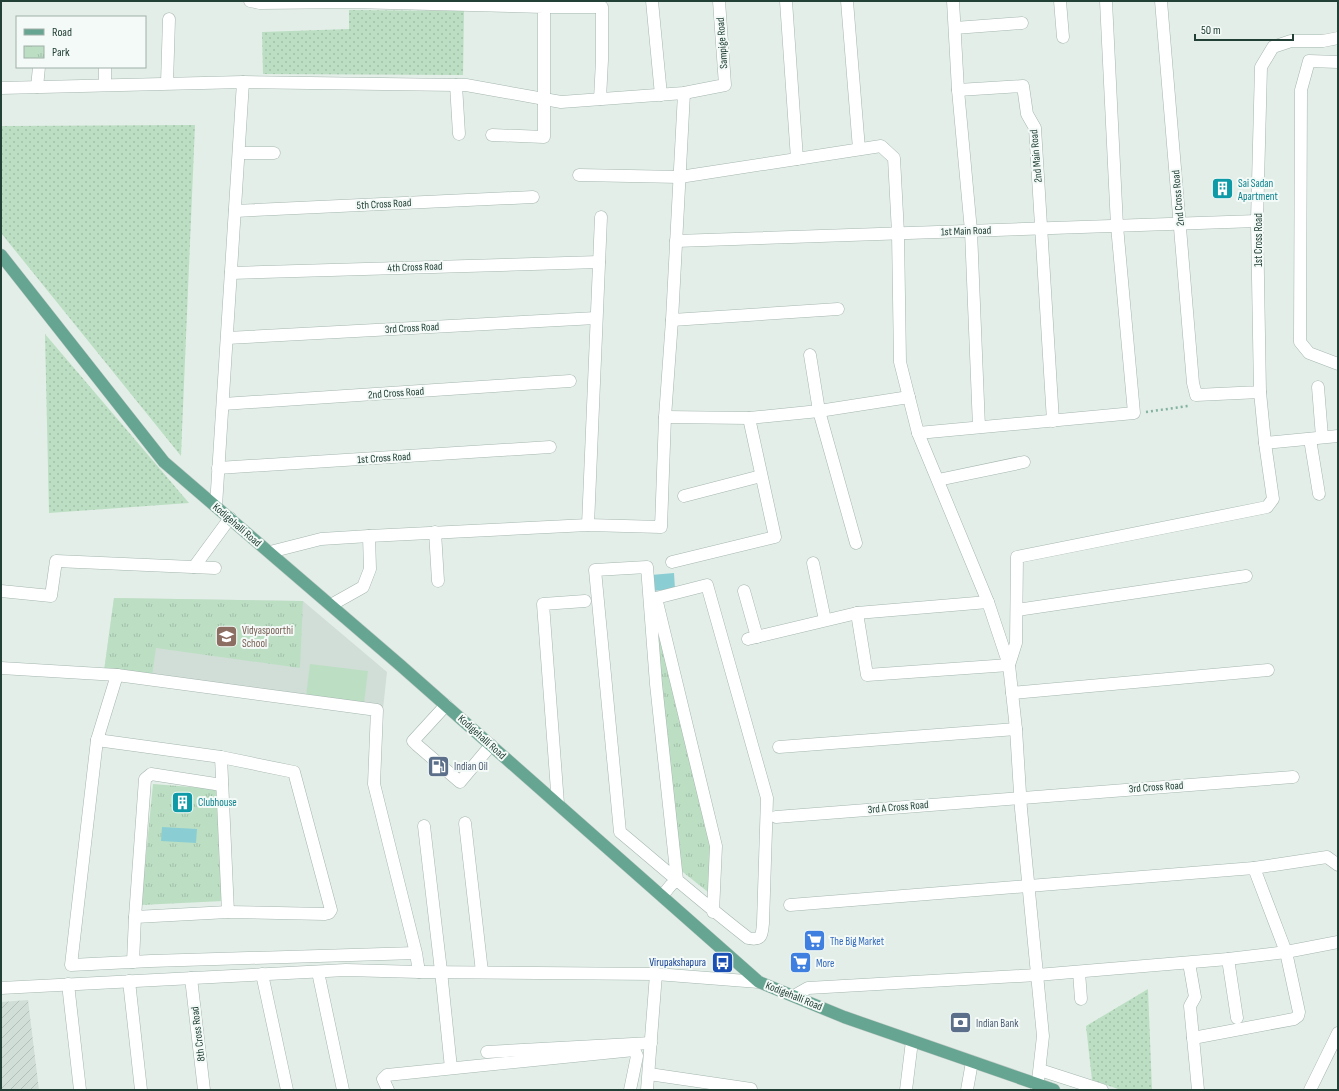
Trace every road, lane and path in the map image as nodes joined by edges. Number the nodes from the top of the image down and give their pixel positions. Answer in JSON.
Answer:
{"nodes":[{"id":1,"x":250,"y":1,"type":"edge"},
{"id":2,"x":352,"y":1,"type":"edge"},
{"id":3,"x":652,"y":1,"type":"edge"},
{"id":4,"x":719,"y":1,"type":"edge"},
{"id":5,"x":786,"y":1,"type":"edge"},
{"id":6,"x":847,"y":1,"type":"edge"},
{"id":7,"x":953,"y":1,"type":"edge"},
{"id":8,"x":1060,"y":1,"type":"edge"},
{"id":9,"x":1106,"y":1,"type":"edge"},
{"id":10,"x":1161,"y":1,"type":"edge"},
{"id":11,"x":544,"y":7,"type":"junction"},
{"id":12,"x":169,"y":19,"type":"dead end"},
{"id":13,"x":1022,"y":23,"type":"dead end"},
{"id":14,"x":955,"y":28,"type":"junction"},
{"id":15,"x":1063,"y":37,"type":"dead end"},
{"id":16,"x":1338,"y":38,"type":"edge"},
{"id":17,"x":1338,"y":62,"type":"edge"},
{"id":18,"x":38,"y":68,"type":"edge"},
{"id":19,"x":105,"y":68,"type":"edge"},
{"id":20,"x":243,"y":82,"type":"junction"},
{"id":21,"x":168,"y":84,"type":"junction"},
{"id":22,"x":104,"y":85,"type":"junction"},
{"id":23,"x":456,"y":85,"type":"junction"},
{"id":24,"x":37,"y":87,"type":"junction"},
{"id":25,"x":1,"y":88,"type":"edge"},
{"id":26,"x":958,"y":90,"type":"junction"},
{"id":27,"x":684,"y":93,"type":"junction"},
{"id":28,"x":661,"y":95,"type":"junction"},
{"id":29,"x":543,"y":99,"type":"junction"},
{"id":30,"x":600,"y":99,"type":"junction"},
{"id":31,"x":459,"y":134,"type":"dead end"},
{"id":32,"x":492,"y":135,"type":"dead end"},
{"id":33,"x":859,"y":149,"type":"junction"},
{"id":34,"x":239,"y":153,"type":"junction"},
{"id":35,"x":274,"y":153,"type":"dead end"},
{"id":36,"x":797,"y":159,"type":"junction"},
{"id":37,"x":579,"y":175,"type":"dead end"},
{"id":38,"x":680,"y":177,"type":"junction"},
{"id":39,"x":533,"y":197,"type":"dead end"},
{"id":40,"x":235,"y":211,"type":"junction"},
{"id":41,"x":601,"y":217,"type":"dead end"},
{"id":42,"x":1257,"y":221,"type":"junction"},
{"id":43,"x":1180,"y":224,"type":"junction"},
{"id":44,"x":1118,"y":226,"type":"junction"},
{"id":45,"x":1041,"y":228,"type":"junction"},
{"id":46,"x":971,"y":231,"type":"junction"},
{"id":47,"x":898,"y":233,"type":"junction"},
{"id":48,"x":676,"y":241,"type":"junction"},
{"id":49,"x":1,"y":256,"type":"edge"},
{"id":50,"x":599,"y":262,"type":"junction"},
{"id":51,"x":231,"y":273,"type":"junction"},
{"id":52,"x":838,"y":309,"type":"dead end"},
{"id":53,"x":596,"y":318,"type":"junction"},
{"id":54,"x":672,"y":320,"type":"junction"},
{"id":55,"x":227,"y":338,"type":"junction"},
{"id":56,"x":810,"y":355,"type":"dead end"},
{"id":57,"x":1338,"y":364,"type":"edge"},
{"id":58,"x":570,"y":381,"type":"dead end"},
{"id":59,"x":1318,"y":387,"type":"dead end"},
{"id":60,"x":1260,"y":392,"type":"junction"},
{"id":61,"x":1201,"y":395,"type":"junction"},
{"id":62,"x":909,"y":397,"type":"junction"},
{"id":63,"x":222,"y":404,"type":"junction"},
{"id":64,"x":819,"y":411,"type":"junction"},
{"id":65,"x":1134,"y":414,"type":"junction"},
{"id":66,"x":664,"y":417,"type":"junction"},
{"id":67,"x":748,"y":418,"type":"junction"},
{"id":68,"x":1053,"y":420,"type":"junction"},
{"id":69,"x":979,"y":427,"type":"junction"},
{"id":70,"x":918,"y":432,"type":"junction"},
{"id":71,"x":1338,"y":436,"type":"edge"},
{"id":72,"x":1316,"y":438,"type":"junction"},
{"id":73,"x":1265,"y":443,"type":"junction"},
{"id":74,"x":550,"y":447,"type":"dead end"},
{"id":75,"x":1024,"y":462,"type":"dead end"},
{"id":76,"x":218,"y":468,"type":"junction"},
{"id":77,"x":762,"y":476,"type":"junction"},
{"id":78,"x":938,"y":480,"type":"junction"},
{"id":79,"x":1319,"y":494,"type":"dead end"},
{"id":80,"x":684,"y":496,"type":"dead end"},
{"id":81,"x":216,"y":506,"type":"junction"},
{"id":82,"x":230,"y":518,"type":"junction"},
{"id":83,"x":588,"y":525,"type":"junction"},
{"id":84,"x":435,"y":532,"type":"junction"},
{"id":85,"x":369,"y":536,"type":"junction"},
{"id":86,"x":856,"y":543,"type":"dead end"},
{"id":87,"x":270,"y":552,"type":"junction"},
{"id":88,"x":672,"y":562,"type":"dead end"},
{"id":89,"x":813,"y":563,"type":"dead end"},
{"id":90,"x":194,"y":567,"type":"junction"},
{"id":91,"x":215,"y":568,"type":"dead end"},
{"id":92,"x":1246,"y":576,"type":"dead end"},
{"id":93,"x":438,"y":581,"type":"dead end"},
{"id":94,"x":1,"y":591,"type":"edge"},
{"id":95,"x":744,"y":591,"type":"dead end"},
{"id":96,"x":585,"y":601,"type":"dead end"},
{"id":97,"x":988,"y":602,"type":"junction"},
{"id":98,"x":331,"y":605,"type":"junction"},
{"id":99,"x":1017,"y":610,"type":"junction"},
{"id":100,"x":857,"y":613,"type":"junction"},
{"id":101,"x":825,"y":620,"type":"junction"},
{"id":102,"x":1009,"y":665,"type":"junction"},
{"id":103,"x":1,"y":668,"type":"edge"},
{"id":104,"x":1268,"y":670,"type":"dead end"},
{"id":105,"x":117,"y":675,"type":"junction"},
{"id":106,"x":1012,"y":693,"type":"junction"},
{"id":107,"x":446,"y":705,"type":"junction"},
{"id":108,"x":1016,"y":729,"type":"junction"},
{"id":109,"x":97,"y":740,"type":"junction"},
{"id":110,"x":491,"y":745,"type":"junction"},
{"id":111,"x":779,"y":747,"type":"dead end"},
{"id":112,"x":221,"y":757,"type":"junction"},
{"id":113,"x":1293,"y":777,"type":"dead end"},
{"id":114,"x":222,"y":785,"type":"junction"},
{"id":115,"x":1020,"y":797,"type":"junction"},
{"id":116,"x":558,"y":804,"type":"junction"},
{"id":117,"x":776,"y":817,"type":"dead end"},
{"id":118,"x":465,"y":823,"type":"dead end"},
{"id":119,"x":424,"y":826,"type":"dead end"},
{"id":120,"x":1338,"y":864,"type":"edge"},
{"id":121,"x":1254,"y":868,"type":"junction"},
{"id":122,"x":679,"y":881,"type":"junction"},
{"id":123,"x":1028,"y":885,"type":"junction"},
{"id":124,"x":664,"y":898,"type":"junction"},
{"id":125,"x":790,"y":905,"type":"dead end"},
{"id":126,"x":228,"y":912,"type":"junction"},
{"id":127,"x":713,"y":912,"type":"junction"},
{"id":128,"x":135,"y":917,"type":"junction"},
{"id":129,"x":1338,"y":942,"type":"edge"},
{"id":130,"x":1286,"y":952,"type":"junction"},
{"id":131,"x":416,"y":953,"type":"junction"},
{"id":132,"x":1228,"y":959,"type":"junction"},
{"id":133,"x":152,"y":961,"type":"junction"},
{"id":134,"x":133,"y":962,"type":"junction"},
{"id":135,"x":1189,"y":963,"type":"junction"},
{"id":136,"x":441,"y":971,"type":"junction"},
{"id":137,"x":318,"y":972,"type":"junction"},
{"id":138,"x":419,"y":972,"type":"junction"},
{"id":139,"x":482,"y":972,"type":"junction"},
{"id":140,"x":1079,"y":972,"type":"junction"},
{"id":141,"x":262,"y":974,"type":"junction"},
{"id":142,"x":656,"y":974,"type":"junction"},
{"id":143,"x":1037,"y":975,"type":"junction"},
{"id":144,"x":191,"y":978,"type":"junction"},
{"id":145,"x":152,"y":980,"type":"junction"},
{"id":146,"x":129,"y":981,"type":"junction"},
{"id":147,"x":759,"y":982,"type":"junction"},
{"id":148,"x":68,"y":984,"type":"junction"},
{"id":149,"x":1,"y":988,"type":"edge"},
{"id":150,"x":794,"y":996,"type":"junction"},
{"id":151,"x":1081,"y":999,"type":"dead end"},
{"id":152,"x":1237,"y":1018,"type":"dead end"},
{"id":153,"x":1338,"y":1033,"type":"edge"},
{"id":154,"x":1193,"y":1038,"type":"junction"},
{"id":155,"x":912,"y":1041,"type":"junction"},
{"id":156,"x":651,"y":1043,"type":"junction"},
{"id":157,"x":486,"y":1052,"type":"dead end"},
{"id":158,"x":972,"y":1062,"type":"junction"},
{"id":159,"x":451,"y":1068,"type":"junction"},
{"id":160,"x":1040,"y":1070,"type":"junction"},
{"id":161,"x":649,"y":1074,"type":"junction"},
{"id":162,"x":1038,"y":1087,"type":"edge"},
{"id":163,"x":751,"y":1089,"type":"edge"},
{"id":164,"x":80,"y":1090,"type":"edge"},
{"id":165,"x":141,"y":1090,"type":"edge"},
{"id":166,"x":204,"y":1090,"type":"edge"},
{"id":167,"x":287,"y":1090,"type":"edge"},
{"id":168,"x":343,"y":1090,"type":"edge"},
{"id":169,"x":388,"y":1090,"type":"edge"},
{"id":170,"x":630,"y":1090,"type":"edge"},
{"id":171,"x":648,"y":1090,"type":"edge"},
{"id":172,"x":906,"y":1090,"type":"edge"},
{"id":173,"x":967,"y":1090,"type":"edge"},
{"id":174,"x":1054,"y":1090,"type":"edge"},
{"id":175,"x":1102,"y":1090,"type":"edge"},
{"id":176,"x":1198,"y":1090,"type":"edge"},
{"id":177,"x":1310,"y":1090,"type":"edge"}],
"edges":[{"from":1,"to":2,"type":"street"},
{"from":2,"to":11,"type":"street"},
{"from":3,"to":28,"type":"street"},
{"from":4,"to":27,"type":"street","name":"Sampige Road"},
{"from":5,"to":36,"type":"street"},
{"from":6,"to":33,"type":"street"},
{"from":7,"to":14,"type":"street"},
{"from":8,"to":15,"type":"street"},
{"from":9,"to":44,"type":"street"},
{"from":10,"to":43,"type":"street","name":"2nd Cross Road"},
{"from":11,"to":29,"type":"street"},
{"from":11,"to":30,"type":"street"},
{"from":12,"to":21,"type":"street"},
{"from":13,"to":14,"type":"street"},
{"from":14,"to":26,"type":"street"},
{"from":16,"to":42,"type":"street","name":"1st Cross Road"},
{"from":17,"to":57,"type":"street"},
{"from":18,"to":24,"type":"street"},
{"from":19,"to":22,"type":"street"},
{"from":20,"to":21,"type":"street"},
{"from":20,"to":23,"type":"street"},
{"from":20,"to":34,"type":"street"},
{"from":21,"to":22,"type":"street"},
{"from":22,"to":24,"type":"street"},
{"from":23,"to":29,"type":"street"},
{"from":23,"to":31,"type":"street"},
{"from":24,"to":25,"type":"street"},
{"from":26,"to":45,"type":"street","name":"2nd Main Road"},
{"from":26,"to":46,"type":"street"},
{"from":27,"to":28,"type":"street"},
{"from":27,"to":38,"type":"street"},
{"from":28,"to":30,"type":"street"},
{"from":29,"to":30,"type":"street"},
{"from":29,"to":32,"type":"street"},
{"from":33,"to":36,"type":"street"},
{"from":33,"to":47,"type":"street"},
{"from":34,"to":35,"type":"street"},
{"from":34,"to":40,"type":"street"},
{"from":36,"to":38,"type":"street"},
{"from":37,"to":38,"type":"street"},
{"from":38,"to":48,"type":"street"},
{"from":39,"to":40,"type":"street","name":"5th Cross Road"},
{"from":40,"to":51,"type":"street"},
{"from":41,"to":50,"type":"street"},
{"from":42,"to":43,"type":"street","name":"1st Main Road"},
{"from":42,"to":60,"type":"street","name":"1st Cross Road"},
{"from":43,"to":44,"type":"street","name":"1st Main Road"},
{"from":43,"to":61,"type":"street","name":"2nd Cross Road"},
{"from":44,"to":45,"type":"street","name":"1st Main Road"},
{"from":44,"to":65,"type":"street"},
{"from":45,"to":46,"type":"street","name":"1st Main Road"},
{"from":45,"to":68,"type":"street"},
{"from":46,"to":47,"type":"street","name":"1st Main Road"},
{"from":46,"to":69,"type":"street"},
{"from":47,"to":48,"type":"street","name":"1st Main Road"},
{"from":47,"to":62,"type":"street"},
{"from":48,"to":54,"type":"street"},
{"from":49,"to":81,"type":"main road","name":"Kodigehalli Road"},
{"from":50,"to":51,"type":"street","name":"4th Cross Road"},
{"from":50,"to":53,"type":"street"},
{"from":51,"to":55,"type":"street"},
{"from":52,"to":54,"type":"street"},
{"from":53,"to":55,"type":"street","name":"3rd Cross Road"},
{"from":53,"to":83,"type":"street"},
{"from":54,"to":66,"type":"street"},
{"from":55,"to":63,"type":"street"},
{"from":56,"to":64,"type":"street"},
{"from":58,"to":63,"type":"street","name":"2nd Cross Road"},
{"from":59,"to":72,"type":"street"},
{"from":60,"to":61,"type":"street"},
{"from":60,"to":73,"type":"street","name":"1st Cross Road"},
{"from":61,"to":65,"type":"path"},
{"from":62,"to":64,"type":"street"},
{"from":62,"to":70,"type":"street"},
{"from":63,"to":76,"type":"street"},
{"from":64,"to":67,"type":"street"},
{"from":64,"to":86,"type":"street"},
{"from":65,"to":68,"type":"street"},
{"from":66,"to":67,"type":"street"},
{"from":66,"to":83,"type":"street"},
{"from":67,"to":77,"type":"street"},
{"from":68,"to":69,"type":"street"},
{"from":69,"to":70,"type":"street"},
{"from":70,"to":78,"type":"street"},
{"from":71,"to":72,"type":"street"},
{"from":72,"to":73,"type":"street"},
{"from":72,"to":79,"type":"street"},
{"from":73,"to":99,"type":"street","name":"1st Cross Road"},
{"from":74,"to":76,"type":"street","name":"1st Cross Road"},
{"from":75,"to":78,"type":"street"},
{"from":76,"to":81,"type":"street"},
{"from":77,"to":80,"type":"street"},
{"from":77,"to":88,"type":"street"},
{"from":78,"to":97,"type":"street"},
{"from":81,"to":82,"type":"main road","name":"Kodigehalli Road"},
{"from":82,"to":87,"type":"main road","name":"Kodigehalli Road"},
{"from":82,"to":90,"type":"street"},
{"from":83,"to":84,"type":"street"},
{"from":84,"to":85,"type":"street"},
{"from":84,"to":93,"type":"street"},
{"from":85,"to":87,"type":"street"},
{"from":85,"to":98,"type":"street"},
{"from":87,"to":98,"type":"main road","name":"Kodigehalli Road"},
{"from":89,"to":101,"type":"street"},
{"from":90,"to":91,"type":"street"},
{"from":90,"to":94,"type":"street"},
{"from":92,"to":99,"type":"street"},
{"from":95,"to":101,"type":"street"},
{"from":96,"to":116,"type":"street"},
{"from":97,"to":100,"type":"street"},
{"from":97,"to":102,"type":"street"},
{"from":98,"to":107,"type":"main road","name":"Kodigehalli Road"},
{"from":99,"to":102,"type":"street"},
{"from":100,"to":101,"type":"street"},
{"from":100,"to":102,"type":"street"},
{"from":102,"to":106,"type":"street"},
{"from":103,"to":105,"type":"street"},
{"from":104,"to":106,"type":"street"},
{"from":105,"to":109,"type":"street"},
{"from":105,"to":131,"type":"street"},
{"from":106,"to":108,"type":"street"},
{"from":107,"to":110,"type":"main road","name":"Kodigehalli Road"},
{"from":107,"to":110,"type":"street"},
{"from":108,"to":111,"type":"street"},
{"from":108,"to":115,"type":"street"},
{"from":109,"to":112,"type":"street"},
{"from":109,"to":134,"type":"street"},
{"from":110,"to":116,"type":"main road","name":"Kodigehalli Road"},
{"from":112,"to":114,"type":"street"},
{"from":112,"to":126,"type":"street"},
{"from":113,"to":115,"type":"street","name":"3rd Cross Road"},
{"from":114,"to":126,"type":"street"},
{"from":114,"to":128,"type":"street"},
{"from":115,"to":117,"type":"street","name":"3rd A Cross Road"},
{"from":115,"to":123,"type":"street"},
{"from":116,"to":124,"type":"main road","name":"Kodigehalli Road"},
{"from":118,"to":139,"type":"street"},
{"from":119,"to":136,"type":"street"},
{"from":120,"to":121,"type":"street"},
{"from":121,"to":123,"type":"street"},
{"from":121,"to":130,"type":"street"},
{"from":122,"to":122,"type":"street"},
{"from":122,"to":124,"type":"street"},
{"from":122,"to":127,"type":"street"},
{"from":123,"to":125,"type":"street"},
{"from":123,"to":143,"type":"street"},
{"from":124,"to":147,"type":"main road","name":"Kodigehalli Road"},
{"from":126,"to":128,"type":"street"},
{"from":127,"to":127,"type":"street"},
{"from":128,"to":134,"type":"street"},
{"from":129,"to":130,"type":"street"},
{"from":130,"to":132,"type":"street"},
{"from":130,"to":154,"type":"street"},
{"from":131,"to":133,"type":"street"},
{"from":131,"to":138,"type":"street"},
{"from":132,"to":135,"type":"street"},
{"from":132,"to":152,"type":"street"},
{"from":133,"to":134,"type":"street"},
{"from":133,"to":145,"type":"street"},
{"from":135,"to":140,"type":"street"},
{"from":135,"to":154,"type":"street"},
{"from":136,"to":138,"type":"street"},
{"from":136,"to":139,"type":"street"},
{"from":136,"to":159,"type":"street"},
{"from":137,"to":138,"type":"street"},
{"from":137,"to":141,"type":"street"},
{"from":137,"to":168,"type":"street"},
{"from":139,"to":142,"type":"street"},
{"from":140,"to":143,"type":"street"},
{"from":140,"to":151,"type":"street"},
{"from":141,"to":144,"type":"street"},
{"from":141,"to":167,"type":"street"},
{"from":142,"to":147,"type":"street"},
{"from":142,"to":156,"type":"street"},
{"from":143,"to":150,"type":"street"},
{"from":143,"to":160,"type":"street"},
{"from":144,"to":145,"type":"street"},
{"from":144,"to":166,"type":"street","name":"8th Cross Road"},
{"from":145,"to":146,"type":"street"},
{"from":146,"to":148,"type":"street"},
{"from":146,"to":165,"type":"street"},
{"from":147,"to":150,"type":"main road","name":"Kodigehalli Road"},
{"from":148,"to":149,"type":"street"},
{"from":148,"to":164,"type":"street"},
{"from":150,"to":155,"type":"main road","name":"Kodigehalli Road"},
{"from":153,"to":177,"type":"street"},
{"from":154,"to":176,"type":"street"},
{"from":155,"to":158,"type":"main road","name":"Kodigehalli Road"},
{"from":155,"to":172,"type":"street"},
{"from":156,"to":157,"type":"street"},
{"from":156,"to":161,"type":"street"},
{"from":158,"to":162,"type":"main road","name":"Kodigehalli Road"},
{"from":158,"to":173,"type":"street"},
{"from":159,"to":169,"type":"street"},
{"from":159,"to":170,"type":"street"},
{"from":160,"to":162,"type":"street"},
{"from":160,"to":175,"type":"street"},
{"from":161,"to":163,"type":"street"},
{"from":161,"to":171,"type":"street"},
{"from":162,"to":174,"type":"main road","name":"Kodigehalli Road"}]}
